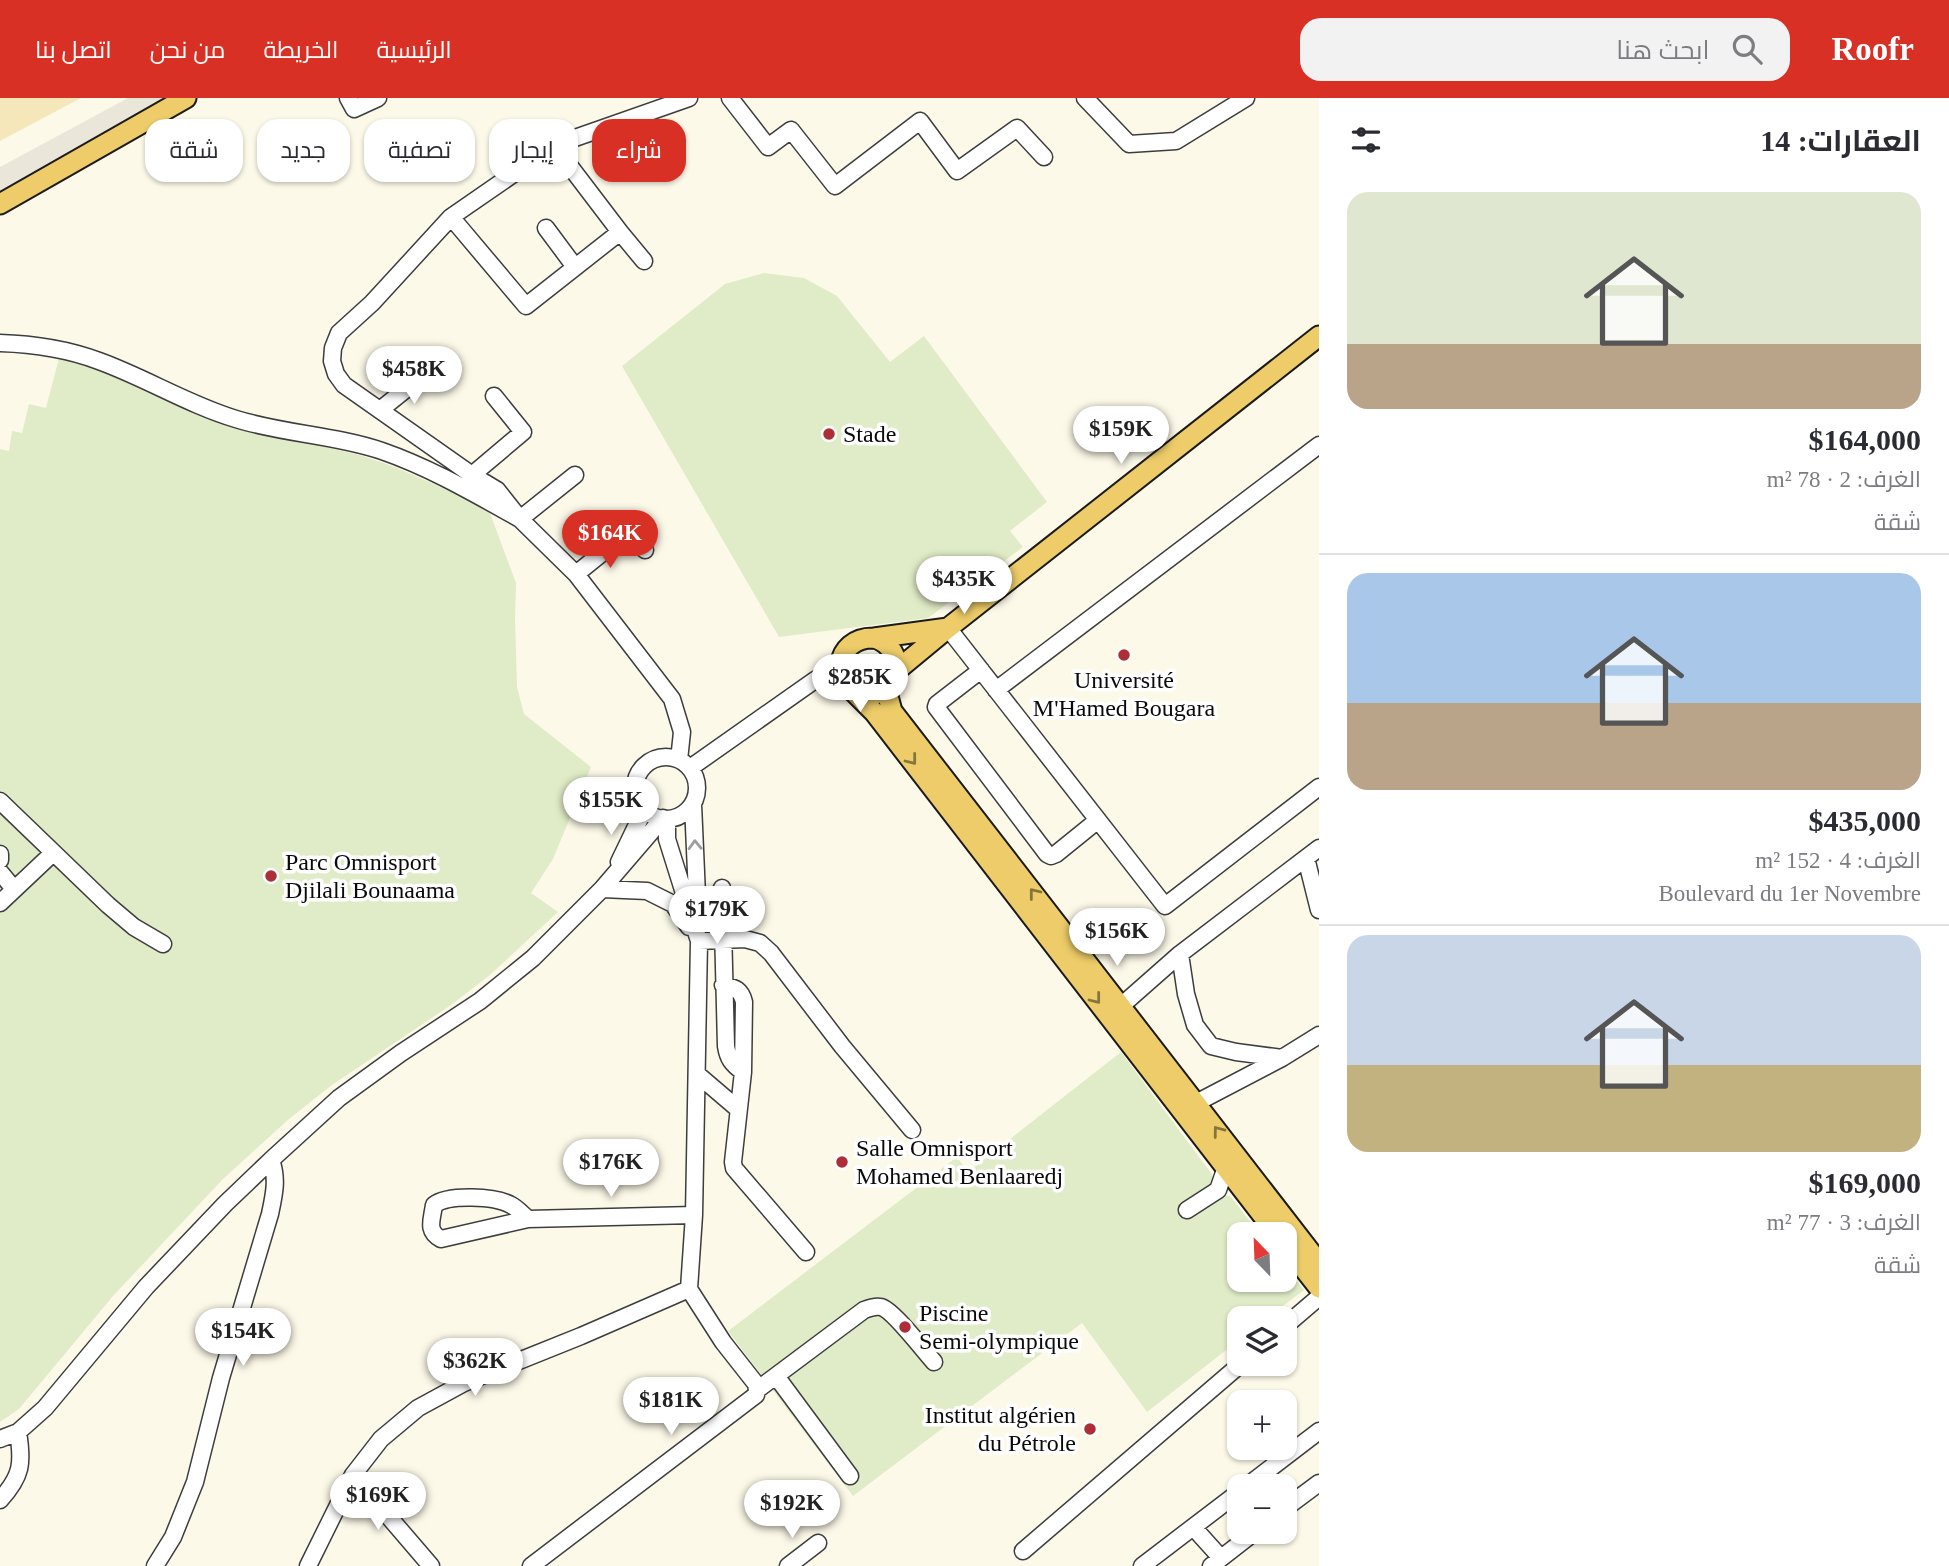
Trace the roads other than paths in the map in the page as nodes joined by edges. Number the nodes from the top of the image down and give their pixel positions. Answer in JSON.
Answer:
{"nodes":[{"id":1,"x":186,"y":98,"type":"edge"},
{"id":2,"x":348,"y":98,"type":"edge"},
{"id":3,"x":378,"y":98,"type":"edge"},
{"id":4,"x":689,"y":98,"type":"edge"},
{"id":5,"x":730,"y":98,"type":"edge"},
{"id":6,"x":1085,"y":98,"type":"edge"},
{"id":7,"x":1246,"y":98,"type":"edge"},
{"id":8,"x":578,"y":137,"type":"edge"},
{"id":9,"x":1044,"y":157,"type":"dead end"},
{"id":10,"x":578,"y":177,"type":"edge"},
{"id":11,"x":502,"y":182,"type":"edge"},
{"id":12,"x":0,"y":204,"type":"edge"},
{"id":13,"x":451,"y":217,"type":"junction"},
{"id":14,"x":546,"y":228,"type":"dead end"},
{"id":15,"x":620,"y":232,"type":"junction"},
{"id":16,"x":644,"y":261,"type":"dead end"},
{"id":17,"x":575,"y":267,"type":"junction"},
{"id":18,"x":1319,"y":336,"type":"edge"},
{"id":19,"x":0,"y":343,"type":"edge"},
{"id":20,"x":426,"y":373,"type":"dead end"},
{"id":21,"x":494,"y":396,"type":"dead end"},
{"id":22,"x":380,"y":410,"type":"junction"},
{"id":23,"x":1319,"y":445,"type":"edge"},
{"id":24,"x":472,"y":475,"type":"junction"},
{"id":25,"x":575,"y":475,"type":"dead end"},
{"id":26,"x":520,"y":519,"type":"junction"},
{"id":27,"x":645,"y":550,"type":"dead end"},
{"id":28,"x":576,"y":574,"type":"junction"},
{"id":29,"x":948,"y":628,"type":"junction"},
{"id":30,"x":874,"y":638,"type":"junction"},
{"id":31,"x":840,"y":666,"type":"junction"},
{"id":32,"x":897,"y":670,"type":"junction"},
{"id":33,"x":981,"y":670,"type":"junction"},
{"id":34,"x":886,"y":689,"type":"junction"},
{"id":35,"x":852,"y":690,"type":"junction"},
{"id":36,"x":996,"y":690,"type":"junction"},
{"id":37,"x":685,"y":764,"type":"junction"},
{"id":38,"x":1319,"y":787,"type":"edge"},
{"id":39,"x":0,"y":801,"type":"edge"},
{"id":40,"x":693,"y":804,"type":"junction"},
{"id":41,"x":644,"y":810,"type":"junction"},
{"id":42,"x":665,"y":819,"type":"junction"},
{"id":43,"x":1098,"y":820,"type":"junction"},
{"id":44,"x":53,"y":853,"type":"junction"},
{"id":45,"x":1312,"y":853,"type":"edge"},
{"id":46,"x":0,"y":855,"type":"edge"},
{"id":47,"x":0,"y":860,"type":"edge"},
{"id":48,"x":0,"y":872,"type":"edge"},
{"id":49,"x":606,"y":885,"type":"junction"},
{"id":50,"x":722,"y":888,"type":"dead end"},
{"id":51,"x":15,"y":889,"type":"junction"},
{"id":52,"x":0,"y":903,"type":"edge"},
{"id":53,"x":1319,"y":910,"type":"edge"},
{"id":54,"x":722,"y":940,"type":"junction"},
{"id":55,"x":699,"y":941,"type":"junction"},
{"id":56,"x":163,"y":944,"type":"dead end"},
{"id":57,"x":1180,"y":954,"type":"junction"},
{"id":58,"x":1121,"y":1006,"type":"junction"},
{"id":59,"x":1319,"y":1035,"type":"edge"},
{"id":60,"x":1282,"y":1058,"type":"junction"},
{"id":61,"x":697,"y":1074,"type":"junction"},
{"id":62,"x":1196,"y":1103,"type":"junction"},
{"id":63,"x":738,"y":1109,"type":"junction"},
{"id":64,"x":912,"y":1130,"type":"dead end"},
{"id":65,"x":271,"y":1160,"type":"junction"},
{"id":66,"x":1226,"y":1167,"type":"junction"},
{"id":67,"x":1250,"y":1174,"type":"junction"},
{"id":68,"x":1187,"y":1210,"type":"dead end"},
{"id":69,"x":694,"y":1215,"type":"junction"},
{"id":70,"x":528,"y":1219,"type":"junction"},
{"id":71,"x":1269,"y":1222,"type":"edge"},
{"id":72,"x":806,"y":1252,"type":"dead end"},
{"id":73,"x":1297,"y":1260,"type":"edge"},
{"id":74,"x":1319,"y":1263,"type":"edge"},
{"id":75,"x":1319,"y":1288,"type":"edge"},
{"id":76,"x":689,"y":1289,"type":"junction"},
{"id":77,"x":1319,"y":1297,"type":"edge"},
{"id":78,"x":1297,"y":1316,"type":"edge"},
{"id":79,"x":934,"y":1362,"type":"dead end"},
{"id":80,"x":776,"y":1376,"type":"junction"},
{"id":81,"x":1227,"y":1376,"type":"edge"},
{"id":82,"x":757,"y":1390,"type":"junction"},
{"id":83,"x":18,"y":1432,"type":"junction"},
{"id":84,"x":0,"y":1439,"type":"edge"},
{"id":85,"x":1316,"y":1440,"type":"edge"},
{"id":86,"x":1265,"y":1474,"type":"edge"},
{"id":87,"x":353,"y":1475,"type":"junction"},
{"id":88,"x":850,"y":1476,"type":"dead end"},
{"id":89,"x":1319,"y":1483,"type":"edge"},
{"id":90,"x":1297,"y":1499,"type":"edge"},
{"id":91,"x":0,"y":1500,"type":"edge"},
{"id":92,"x":1227,"y":1501,"type":"edge"},
{"id":93,"x":1193,"y":1527,"type":"junction"},
{"id":94,"x":818,"y":1543,"type":"dead end"},
{"id":95,"x":1239,"y":1544,"type":"edge"},
{"id":96,"x":1023,"y":1551,"type":"dead end"},
{"id":97,"x":1216,"y":1562,"type":"edge"},
{"id":98,"x":155,"y":1566,"type":"edge"},
{"id":99,"x":308,"y":1566,"type":"edge"},
{"id":100,"x":431,"y":1566,"type":"edge"},
{"id":101,"x":531,"y":1566,"type":"edge"},
{"id":102,"x":788,"y":1566,"type":"edge"},
{"id":103,"x":1142,"y":1566,"type":"edge"}],
"edges":[{"from":1,"to":12,"type":"main road"},
{"from":2,"to":3,"type":"street"},
{"from":4,"to":8,"type":"street"},
{"from":5,"to":9,"type":"street"},
{"from":6,"to":7,"type":"street"},
{"from":10,"to":15,"type":"street"},
{"from":11,"to":13,"type":"street"},
{"from":13,"to":17,"type":"street"},
{"from":13,"to":22,"type":"street"},
{"from":14,"to":17,"type":"street"},
{"from":15,"to":16,"type":"street"},
{"from":15,"to":17,"type":"street"},
{"from":18,"to":29,"type":"main road"},
{"from":19,"to":26,"type":"street"},
{"from":20,"to":22,"type":"street"},
{"from":21,"to":24,"type":"street"},
{"from":22,"to":24,"type":"street"},
{"from":23,"to":36,"type":"street"},
{"from":24,"to":26,"type":"street"},
{"from":25,"to":26,"type":"street"},
{"from":26,"to":28,"type":"street"},
{"from":27,"to":28,"type":"street"},
{"from":28,"to":37,"type":"street"},
{"from":29,"to":30,"type":"main road"},
{"from":29,"to":32,"type":"main road"},
{"from":29,"to":33,"type":"street"},
{"from":30,"to":31,"type":"main road"},
{"from":30,"to":32,"type":"main road"},
{"from":31,"to":35,"type":"main road"},
{"from":31,"to":37,"type":"street"},
{"from":32,"to":34,"type":"main road"},
{"from":33,"to":36,"type":"street"},
{"from":33,"to":43,"type":"street"},
{"from":34,"to":35,"type":"main road"},
{"from":58,"to":34,"type":"main road","one_way":true},
{"from":35,"to":66,"type":"main road","one_way":true},
{"from":36,"to":43,"type":"street"},
{"from":37,"to":40,"type":"street"},
{"from":37,"to":41,"type":"street"},
{"from":38,"to":43,"type":"street"},
{"from":39,"to":44,"type":"street"},
{"from":40,"to":42,"type":"street"},
{"from":55,"to":40,"type":"street","one_way":true},
{"from":41,"to":42,"type":"street"},
{"from":41,"to":49,"type":"street"},
{"from":42,"to":49,"type":"street"},
{"from":42,"to":55,"type":"street"},
{"from":44,"to":51,"type":"street"},
{"from":44,"to":56,"type":"street"},
{"from":45,"to":53,"type":"street"},
{"from":45,"to":57,"type":"street"},
{"from":46,"to":47,"type":"street"},
{"from":48,"to":51,"type":"street"},
{"from":49,"to":55,"type":"street"},
{"from":49,"to":65,"type":"street"},
{"from":50,"to":54,"type":"street"},
{"from":51,"to":52,"type":"street"},
{"from":54,"to":55,"type":"street"},
{"from":54,"to":63,"type":"street"},
{"from":54,"to":64,"type":"street"},
{"from":55,"to":61,"type":"street"},
{"from":57,"to":58,"type":"street"},
{"from":57,"to":60,"type":"street"},
{"from":58,"to":62,"type":"main road"},
{"from":59,"to":60,"type":"street"},
{"from":60,"to":62,"type":"street"},
{"from":61,"to":63,"type":"street"},
{"from":61,"to":69,"type":"street"},
{"from":67,"to":62,"type":"main road","one_way":true},
{"from":63,"to":72,"type":"street"},
{"from":65,"to":83,"type":"street"},
{"from":65,"to":98,"type":"street"},
{"from":66,"to":67,"type":"street"},
{"from":66,"to":68,"type":"street"},
{"from":66,"to":71,"type":"main road"},
{"from":67,"to":74,"type":"main road"},
{"from":69,"to":70,"type":"street"},
{"from":69,"to":76,"type":"street"},
{"from":70,"to":70,"type":"street"},
{"from":73,"to":75,"type":"main road"},
{"from":76,"to":82,"type":"street"},
{"from":76,"to":87,"type":"street"},
{"from":77,"to":78,"type":"street"},
{"from":79,"to":80,"type":"street"},
{"from":80,"to":82,"type":"street"},
{"from":80,"to":88,"type":"street"},
{"from":81,"to":96,"type":"street"},
{"from":82,"to":101,"type":"street"},
{"from":83,"to":84,"type":"street"},
{"from":83,"to":91,"type":"street"},
{"from":85,"to":86,"type":"street"},
{"from":87,"to":99,"type":"street"},
{"from":87,"to":100,"type":"street"},
{"from":89,"to":90,"type":"street"},
{"from":92,"to":93,"type":"street"},
{"from":93,"to":97,"type":"street"},
{"from":93,"to":103,"type":"street"},
{"from":94,"to":102,"type":"street"},
{"from":95,"to":97,"type":"street"}]}
